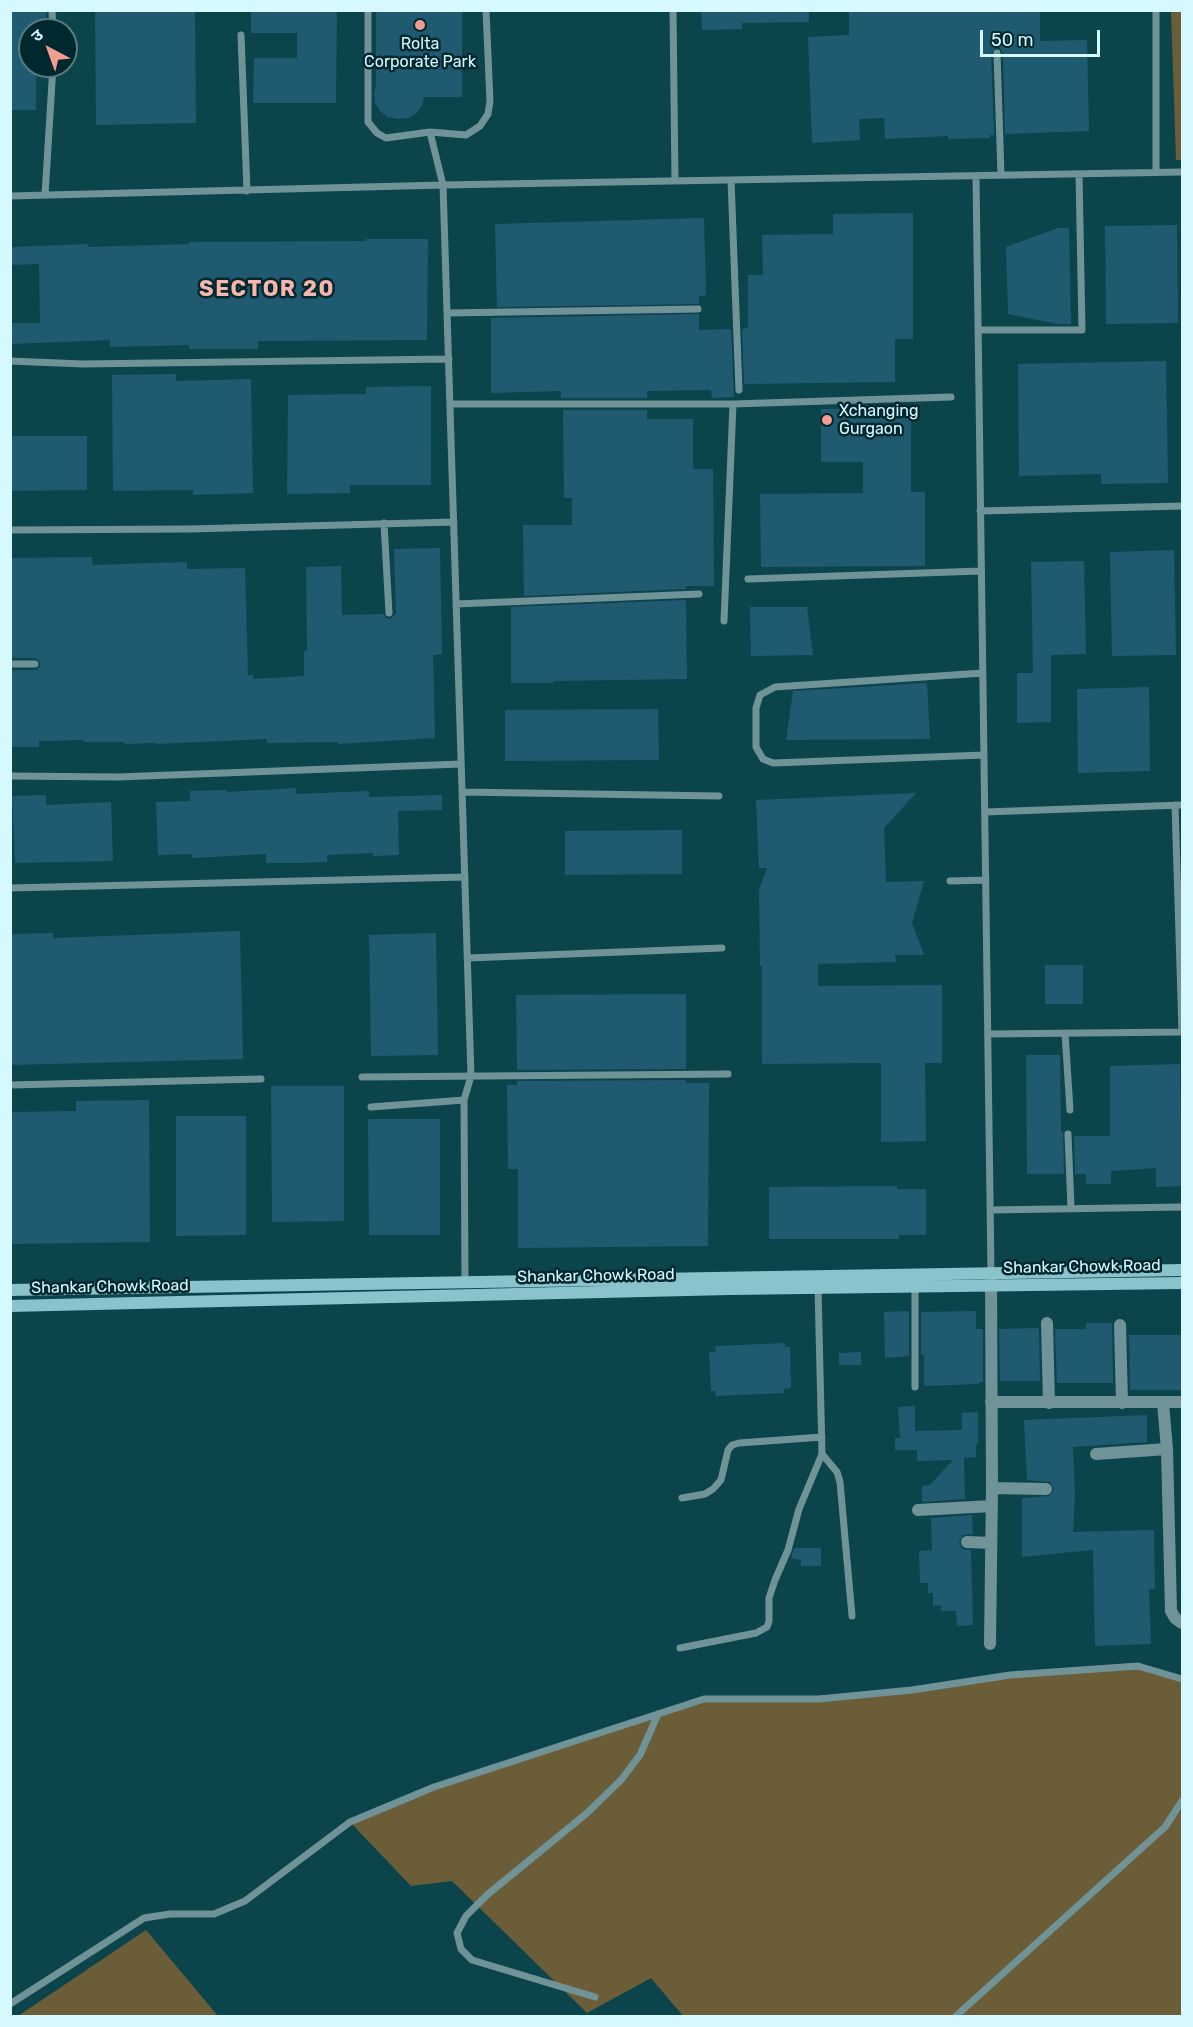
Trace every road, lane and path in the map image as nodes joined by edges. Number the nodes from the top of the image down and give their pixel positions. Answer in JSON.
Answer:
{"nodes":[{"id":1,"x":368,"y":10,"type":"edge"},
{"id":2,"x":486,"y":10,"type":"edge"},
{"id":3,"x":673,"y":10,"type":"edge"},
{"id":4,"x":1156,"y":10,"type":"edge"},
{"id":5,"x":241,"y":35,"type":"dead end"},
{"id":6,"x":998,"y":53,"type":"dead end"},
{"id":7,"x":52,"y":78,"type":"edge"},
{"id":8,"x":430,"y":132,"type":"junction"},
{"id":9,"x":1156,"y":172,"type":"junction"},
{"id":10,"x":1182,"y":172,"type":"edge"},
{"id":11,"x":1079,"y":174,"type":"junction"},
{"id":12,"x":1001,"y":175,"type":"junction"},
{"id":13,"x":976,"y":176,"type":"junction"},
{"id":14,"x":731,"y":180,"type":"junction"},
{"id":15,"x":675,"y":181,"type":"junction"},
{"id":16,"x":443,"y":185,"type":"junction"},
{"id":17,"x":247,"y":190,"type":"junction"},
{"id":18,"x":45,"y":195,"type":"junction"},
{"id":19,"x":10,"y":196,"type":"edge"},
{"id":20,"x":698,"y":309,"type":"dead end"},
{"id":21,"x":447,"y":313,"type":"junction"},
{"id":22,"x":978,"y":330,"type":"junction"},
{"id":23,"x":449,"y":359,"type":"junction"},
{"id":24,"x":10,"y":361,"type":"edge"},
{"id":25,"x":739,"y":390,"type":"dead end"},
{"id":26,"x":951,"y":397,"type":"dead end"},
{"id":27,"x":450,"y":404,"type":"junction"},
{"id":28,"x":733,"y":404,"type":"junction"},
{"id":29,"x":1182,"y":506,"type":"edge"},
{"id":30,"x":980,"y":511,"type":"junction"},
{"id":31,"x":454,"y":522,"type":"junction"},
{"id":32,"x":384,"y":523,"type":"junction"},
{"id":33,"x":10,"y":530,"type":"edge"},
{"id":34,"x":981,"y":571,"type":"junction"},
{"id":35,"x":748,"y":579,"type":"dead end"},
{"id":36,"x":699,"y":594,"type":"dead end"},
{"id":37,"x":456,"y":604,"type":"junction"},
{"id":38,"x":389,"y":614,"type":"dead end"},
{"id":39,"x":724,"y":621,"type":"dead end"},
{"id":40,"x":10,"y":664,"type":"edge"},
{"id":41,"x":35,"y":664,"type":"dead end"},
{"id":42,"x":983,"y":673,"type":"junction"},
{"id":43,"x":984,"y":755,"type":"junction"},
{"id":44,"x":461,"y":764,"type":"junction"},
{"id":45,"x":10,"y":776,"type":"edge"},
{"id":46,"x":462,"y":792,"type":"junction"},
{"id":47,"x":720,"y":796,"type":"dead end"},
{"id":48,"x":1179,"y":805,"type":"edge"},
{"id":49,"x":985,"y":812,"type":"junction"},
{"id":50,"x":465,"y":877,"type":"junction"},
{"id":51,"x":950,"y":880,"type":"dead end"},
{"id":52,"x":986,"y":880,"type":"junction"},
{"id":53,"x":10,"y":888,"type":"edge"},
{"id":54,"x":722,"y":948,"type":"dead end"},
{"id":55,"x":468,"y":958,"type":"junction"},
{"id":56,"x":1065,"y":1033,"type":"junction"},
{"id":57,"x":988,"y":1034,"type":"junction"},
{"id":58,"x":728,"y":1074,"type":"dead end"},
{"id":59,"x":471,"y":1076,"type":"junction"},
{"id":60,"x":362,"y":1077,"type":"dead end"},
{"id":61,"x":261,"y":1079,"type":"dead end"},
{"id":62,"x":10,"y":1084,"type":"edge"},
{"id":63,"x":464,"y":1100,"type":"junction"},
{"id":64,"x":371,"y":1107,"type":"dead end"},
{"id":65,"x":1070,"y":1110,"type":"dead end"},
{"id":66,"x":1068,"y":1134,"type":"dead end"},
{"id":67,"x":1182,"y":1207,"type":"edge"},
{"id":68,"x":1071,"y":1208,"type":"junction"},
{"id":69,"x":990,"y":1210,"type":"junction"},
{"id":70,"x":1182,"y":1270,"type":"edge"},
{"id":71,"x":991,"y":1279,"type":"junction"},
{"id":72,"x":465,"y":1281,"type":"junction"},
{"id":73,"x":1182,"y":1282,"type":"edge"},
{"id":74,"x":915,"y":1286,"type":"junction"},
{"id":75,"x":818,"y":1288,"type":"junction"},
{"id":76,"x":10,"y":1290,"type":"edge"},
{"id":77,"x":10,"y":1306,"type":"edge"},
{"id":78,"x":1047,"y":1323,"type":"dead end"},
{"id":79,"x":1120,"y":1325,"type":"dead end"},
{"id":80,"x":915,"y":1387,"type":"dead end"},
{"id":81,"x":991,"y":1402,"type":"junction"},
{"id":82,"x":1182,"y":1402,"type":"edge"},
{"id":83,"x":1049,"y":1403,"type":"junction"},
{"id":84,"x":1122,"y":1403,"type":"junction"},
{"id":85,"x":1163,"y":1403,"type":"junction"},
{"id":86,"x":822,"y":1437,"type":"junction"},
{"id":87,"x":1167,"y":1449,"type":"junction"},
{"id":88,"x":822,"y":1454,"type":"junction"},
{"id":89,"x":1096,"y":1454,"type":"dead end"},
{"id":90,"x":992,"y":1488,"type":"junction"},
{"id":91,"x":1046,"y":1489,"type":"dead end"},
{"id":92,"x":682,"y":1498,"type":"dead end"},
{"id":93,"x":992,"y":1506,"type":"junction"},
{"id":94,"x":918,"y":1510,"type":"dead end"},
{"id":95,"x":967,"y":1542,"type":"dead end"},
{"id":96,"x":992,"y":1542,"type":"junction"},
{"id":97,"x":852,"y":1616,"type":"dead end"},
{"id":98,"x":1182,"y":1623,"type":"edge"},
{"id":99,"x":990,"y":1644,"type":"dead end"},
{"id":100,"x":680,"y":1648,"type":"dead end"},
{"id":101,"x":1182,"y":1679,"type":"edge"},
{"id":102,"x":658,"y":1714,"type":"junction"},
{"id":103,"x":1182,"y":1801,"type":"edge"},
{"id":104,"x":596,"y":1997,"type":"dead end"},
{"id":105,"x":10,"y":2004,"type":"edge"},
{"id":106,"x":956,"y":2016,"type":"edge"}],
"edges":[{"from":1,"to":8,"type":"lane"},
{"from":2,"to":8,"type":"lane"},
{"from":3,"to":15,"type":"lane"},
{"from":4,"to":9,"type":"lane"},
{"from":5,"to":17,"type":"lane"},
{"from":6,"to":12,"type":"lane"},
{"from":7,"to":18,"type":"lane"},
{"from":8,"to":16,"type":"lane"},
{"from":9,"to":10,"type":"lane"},
{"from":9,"to":11,"type":"lane"},
{"from":11,"to":12,"type":"lane"},
{"from":11,"to":22,"type":"lane"},
{"from":12,"to":13,"type":"lane"},
{"from":13,"to":14,"type":"lane"},
{"from":13,"to":22,"type":"lane"},
{"from":14,"to":15,"type":"lane"},
{"from":14,"to":25,"type":"lane"},
{"from":15,"to":16,"type":"lane"},
{"from":16,"to":17,"type":"lane"},
{"from":16,"to":21,"type":"lane"},
{"from":17,"to":18,"type":"lane"},
{"from":18,"to":19,"type":"lane"},
{"from":20,"to":21,"type":"lane"},
{"from":21,"to":23,"type":"lane"},
{"from":22,"to":30,"type":"lane"},
{"from":23,"to":24,"type":"lane"},
{"from":23,"to":27,"type":"lane"},
{"from":26,"to":28,"type":"lane"},
{"from":27,"to":28,"type":"lane"},
{"from":27,"to":31,"type":"lane"},
{"from":28,"to":39,"type":"lane"},
{"from":29,"to":30,"type":"lane"},
{"from":30,"to":34,"type":"lane"},
{"from":31,"to":32,"type":"lane"},
{"from":31,"to":37,"type":"lane"},
{"from":32,"to":33,"type":"lane"},
{"from":32,"to":38,"type":"lane"},
{"from":34,"to":35,"type":"lane"},
{"from":34,"to":42,"type":"lane"},
{"from":36,"to":37,"type":"lane"},
{"from":37,"to":44,"type":"lane"},
{"from":40,"to":41,"type":"lane"},
{"from":42,"to":43,"type":"lane"},
{"from":42,"to":43,"type":"lane"},
{"from":43,"to":49,"type":"lane"},
{"from":44,"to":45,"type":"lane"},
{"from":44,"to":46,"type":"lane"},
{"from":46,"to":47,"type":"lane"},
{"from":46,"to":50,"type":"lane"},
{"from":48,"to":49,"type":"lane"},
{"from":48,"to":56,"type":"lane"},
{"from":49,"to":52,"type":"lane"},
{"from":50,"to":53,"type":"lane"},
{"from":50,"to":55,"type":"lane"},
{"from":51,"to":52,"type":"lane"},
{"from":52,"to":57,"type":"lane"},
{"from":54,"to":55,"type":"lane"},
{"from":55,"to":59,"type":"lane"},
{"from":56,"to":57,"type":"lane"},
{"from":56,"to":65,"type":"lane"},
{"from":57,"to":69,"type":"lane"},
{"from":58,"to":59,"type":"lane"},
{"from":59,"to":60,"type":"lane"},
{"from":59,"to":63,"type":"lane"},
{"from":61,"to":62,"type":"lane"},
{"from":63,"to":64,"type":"lane"},
{"from":63,"to":72,"type":"lane"},
{"from":66,"to":68,"type":"lane"},
{"from":67,"to":68,"type":"lane"},
{"from":68,"to":69,"type":"lane"},
{"from":69,"to":71,"type":"lane"},
{"from":70,"to":71,"type":"main road","name":"Shankar Chowk Road"},
{"from":71,"to":72,"type":"main road","name":"Shankar Chowk Road"},
{"from":71,"to":73,"type":"main road","name":"Shankar Chowk Road"},
{"from":71,"to":74,"type":"main road","name":"Shankar Chowk Road"},
{"from":71,"to":81,"type":"street"},
{"from":72,"to":76,"type":"main road","name":"Shankar Chowk Road"},
{"from":74,"to":75,"type":"main road","name":"Shankar Chowk Road"},
{"from":74,"to":80,"type":"lane"},
{"from":75,"to":77,"type":"main road","name":"Shankar Chowk Road"},
{"from":75,"to":86,"type":"lane"},
{"from":78,"to":83,"type":"street"},
{"from":79,"to":84,"type":"street"},
{"from":81,"to":83,"type":"street"},
{"from":81,"to":90,"type":"street"},
{"from":82,"to":85,"type":"street"},
{"from":83,"to":84,"type":"street"},
{"from":84,"to":85,"type":"street"},
{"from":85,"to":87,"type":"street"},
{"from":86,"to":88,"type":"lane"},
{"from":86,"to":92,"type":"lane"},
{"from":87,"to":89,"type":"street"},
{"from":87,"to":98,"type":"street"},
{"from":88,"to":97,"type":"lane"},
{"from":88,"to":100,"type":"lane"},
{"from":90,"to":91,"type":"street"},
{"from":90,"to":93,"type":"street"},
{"from":93,"to":94,"type":"street"},
{"from":93,"to":96,"type":"street"},
{"from":95,"to":96,"type":"street"},
{"from":96,"to":99,"type":"street"},
{"from":101,"to":102,"type":"lane"},
{"from":102,"to":104,"type":"lane"},
{"from":102,"to":105,"type":"lane"},
{"from":103,"to":106,"type":"lane"}]}
